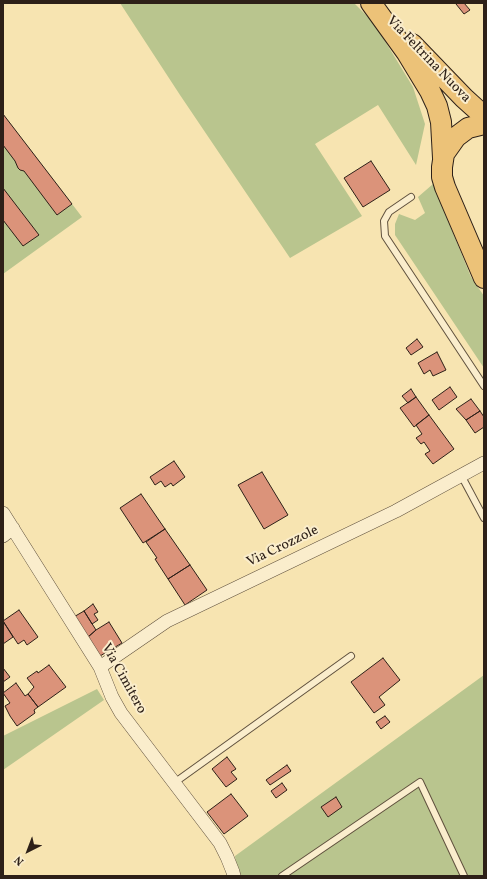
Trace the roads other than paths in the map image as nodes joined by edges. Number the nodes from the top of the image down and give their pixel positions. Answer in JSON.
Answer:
{"nodes":[{"id":1,"x":372,"y":3,"type":"edge"},
{"id":2,"x":484,"y":116,"type":"edge"},
{"id":3,"x":484,"y":124,"type":"edge"},
{"id":4,"x":443,"y":158,"type":"junction"},
{"id":5,"x":411,"y":197,"type":"dead end"},
{"id":6,"x":484,"y":278,"type":"edge"},
{"id":7,"x":484,"y":386,"type":"edge"},
{"id":8,"x":484,"y":463,"type":"edge"},
{"id":9,"x":461,"y":475,"type":"junction"},
{"id":10,"x":3,"y":513,"type":"edge"},
{"id":11,"x":484,"y":518,"type":"edge"},
{"id":12,"x":8,"y":532,"type":"edge"},
{"id":13,"x":351,"y":656,"type":"dead end"},
{"id":14,"x":100,"y":667,"type":"junction"},
{"id":15,"x":174,"y":783,"type":"junction"},
{"id":16,"x":234,"y":876,"type":"edge"},
{"id":17,"x":282,"y":876,"type":"edge"},
{"id":18,"x":464,"y":876,"type":"edge"}],
"edges":[{"from":1,"to":2,"type":"main road","name":"Via Feltrina Nuova"},
{"from":1,"to":4,"type":"main road","name":"Via Feltrina Nuova"},
{"from":3,"to":4,"type":"main road"},
{"from":4,"to":6,"type":"main road","name":"Via Feltrina Nuova"},
{"from":5,"to":7,"type":"lane"},
{"from":8,"to":9,"type":"street","name":"Via Crozzole"},
{"from":9,"to":11,"type":"lane"},
{"from":9,"to":14,"type":"street","name":"Via Crozzole"},
{"from":10,"to":12,"type":"street","name":"Via Cimitero"},
{"from":12,"to":14,"type":"street","name":"Via Cimitero"},
{"from":13,"to":15,"type":"lane"},
{"from":14,"to":15,"type":"street","name":"Via Cimitero"},
{"from":15,"to":16,"type":"street","name":"Via Cimitero"},
{"from":17,"to":18,"type":"lane"}]}
